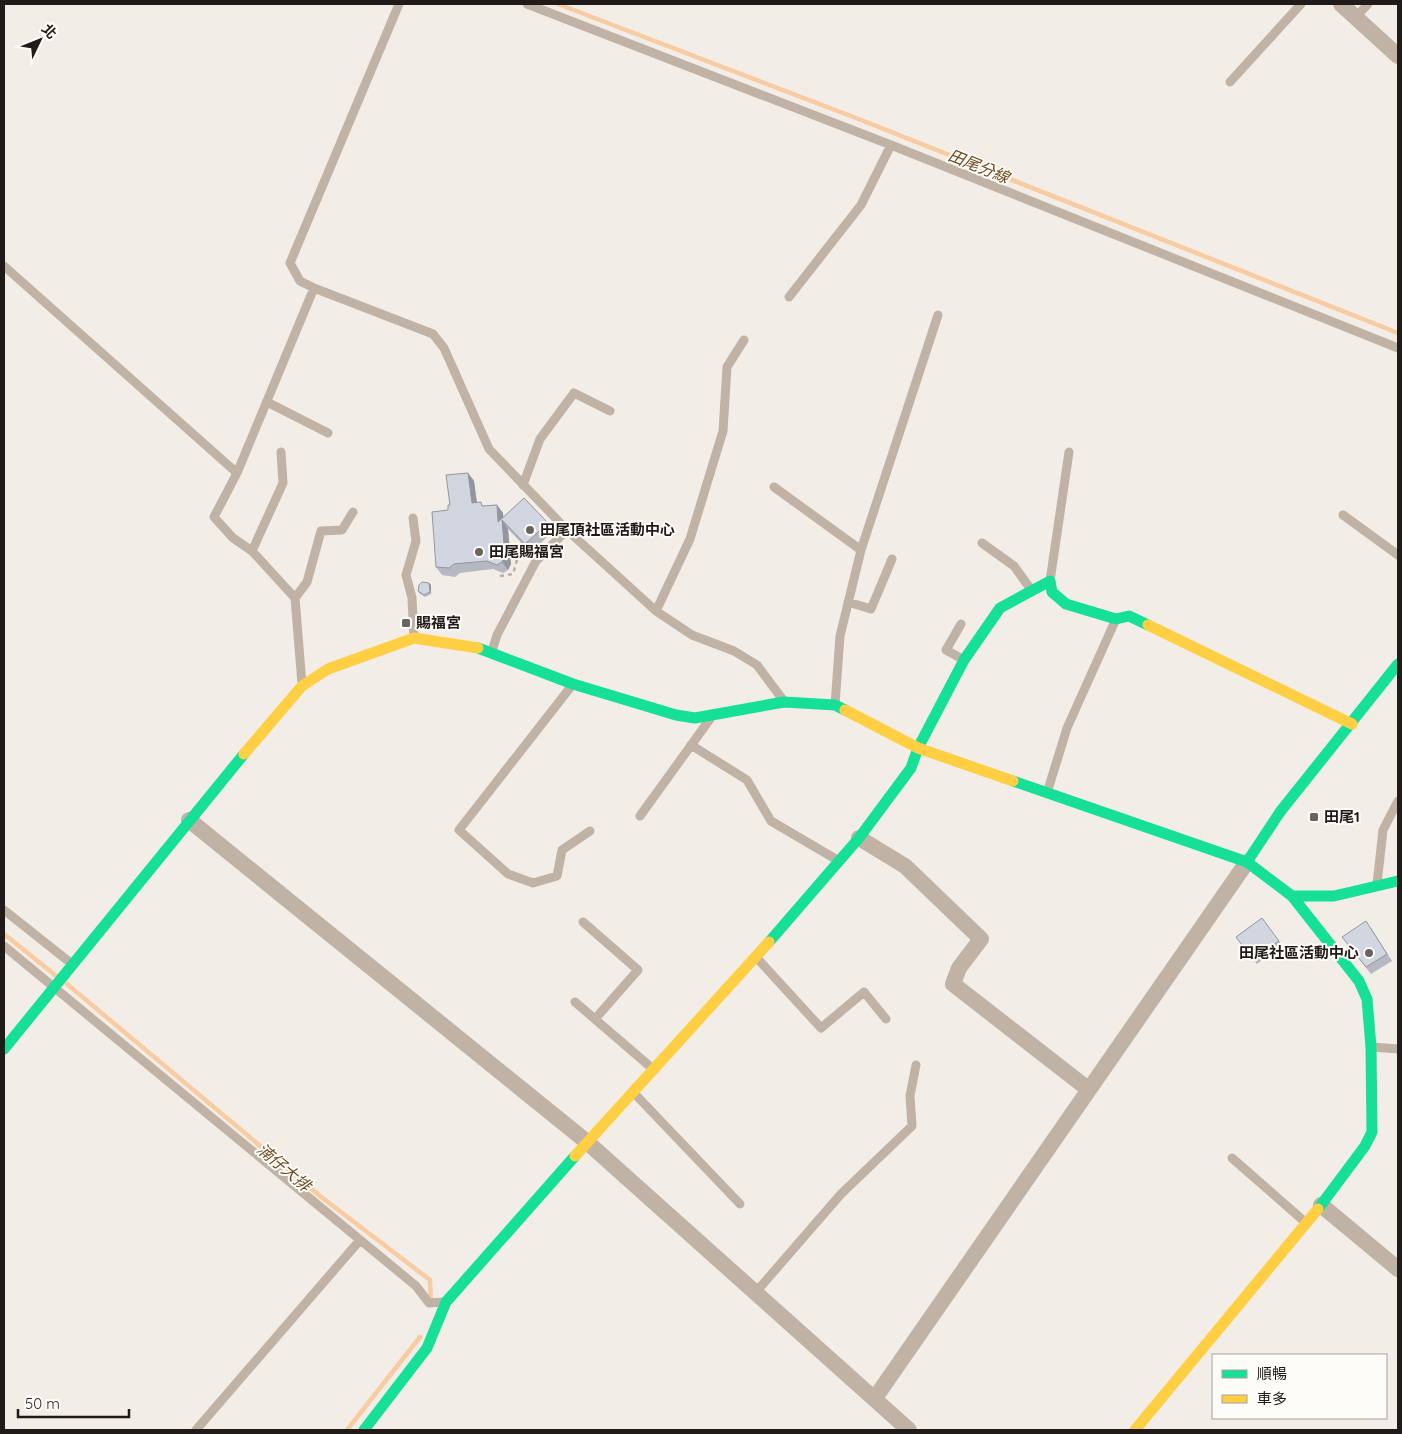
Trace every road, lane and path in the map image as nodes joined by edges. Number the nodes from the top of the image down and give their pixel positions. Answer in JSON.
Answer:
{"nodes":[{"id":1,"x":399,"y":4,"type":"edge"},
{"id":2,"x":527,"y":4,"type":"edge"},
{"id":3,"x":1301,"y":4,"type":"edge"},
{"id":4,"x":1341,"y":4,"type":"edge"},
{"id":5,"x":1368,"y":4,"type":"edge"},
{"id":6,"x":1356,"y":17,"type":"junction"},
{"id":7,"x":1398,"y":56,"type":"edge"},
{"id":8,"x":1230,"y":82,"type":"dead end"},
{"id":9,"x":891,"y":144,"type":"junction"},
{"id":10,"x":4,"y":266,"type":"edge"},
{"id":11,"x":314,"y":288,"type":"junction"},
{"id":12,"x":789,"y":297,"type":"dead end"},
{"id":13,"x":938,"y":315,"type":"dead end"},
{"id":14,"x":744,"y":340,"type":"dead end"},
{"id":15,"x":1398,"y":348,"type":"edge"},
{"id":16,"x":267,"y":402,"type":"junction"},
{"id":17,"x":610,"y":411,"type":"dead end"},
{"id":18,"x":328,"y":433,"type":"dead end"},
{"id":19,"x":281,"y":452,"type":"dead end"},
{"id":20,"x":1069,"y":452,"type":"dead end"},
{"id":21,"x":237,"y":473,"type":"junction"},
{"id":22,"x":523,"y":485,"type":"junction"},
{"id":23,"x":774,"y":487,"type":"dead end"},
{"id":24,"x":353,"y":512,"type":"dead end"},
{"id":25,"x":1343,"y":515,"type":"dead end"},
{"id":26,"x":413,"y":518,"type":"dead end"},
{"id":27,"x":567,"y":530,"type":"junction"},
{"id":28,"x":982,"y":542,"type":"dead end"},
{"id":29,"x":520,"y":549,"type":"edge"},
{"id":30,"x":861,"y":550,"type":"junction"},
{"id":31,"x":252,"y":552,"type":"junction"},
{"id":32,"x":1398,"y":554,"type":"edge"},
{"id":33,"x":892,"y":559,"type":"dead end"},
{"id":34,"x":500,"y":576,"type":"edge"},
{"id":35,"x":1050,"y":581,"type":"junction"},
{"id":36,"x":1032,"y":591,"type":"junction"},
{"id":37,"x":295,"y":598,"type":"junction"},
{"id":38,"x":848,"y":602,"type":"junction"},
{"id":39,"x":656,"y":611,"type":"junction"},
{"id":40,"x":1116,"y":619,"type":"junction"},
{"id":41,"x":961,"y":624,"type":"dead end"},
{"id":42,"x":414,"y":638,"type":"junction"},
{"id":43,"x":492,"y":652,"type":"junction"},
{"id":44,"x":964,"y":660,"type":"junction"},
{"id":45,"x":1398,"y":664,"type":"edge"},
{"id":46,"x":573,"y":684,"type":"junction"},
{"id":47,"x":302,"y":686,"type":"junction"},
{"id":48,"x":784,"y":702,"type":"junction"},
{"id":49,"x":835,"y":705,"type":"junction"},
{"id":50,"x":713,"y":715,"type":"junction"},
{"id":51,"x":1352,"y":724,"type":"junction"},
{"id":52,"x":691,"y":745,"type":"junction"},
{"id":53,"x":918,"y":748,"type":"junction"},
{"id":54,"x":1047,"y":793,"type":"junction"},
{"id":55,"x":1398,"y":801,"type":"edge"},
{"id":56,"x":640,"y":816,"type":"dead end"},
{"id":57,"x":189,"y":820,"type":"junction"},
{"id":58,"x":590,"y":831,"type":"dead end"},
{"id":59,"x":859,"y":838,"type":"junction"},
{"id":60,"x":839,"y":861,"type":"junction"},
{"id":61,"x":1247,"y":862,"type":"junction"},
{"id":62,"x":1398,"y":881,"type":"edge"},
{"id":63,"x":1377,"y":884,"type":"junction"},
{"id":64,"x":1292,"y":896,"type":"junction"},
{"id":65,"x":4,"y":910,"type":"edge"},
{"id":66,"x":583,"y":922,"type":"dead end"},
{"id":67,"x":4,"y":946,"type":"edge"},
{"id":68,"x":756,"y":957,"type":"junction"},
{"id":69,"x":68,"y":969,"type":"junction"},
{"id":70,"x":55,"y":985,"type":"junction"},
{"id":71,"x":575,"y":1002,"type":"dead end"},
{"id":72,"x":594,"y":1019,"type":"junction"},
{"id":73,"x":886,"y":1019,"type":"dead end"},
{"id":74,"x":1371,"y":1047,"type":"junction"},
{"id":75,"x":1398,"y":1048,"type":"edge"},
{"id":76,"x":4,"y":1049,"type":"edge"},
{"id":77,"x":916,"y":1065,"type":"dead end"},
{"id":78,"x":653,"y":1069,"type":"junction"},
{"id":79,"x":1088,"y":1089,"type":"junction"},
{"id":80,"x":633,"y":1092,"type":"junction"},
{"id":81,"x":587,"y":1142,"type":"junction"},
{"id":82,"x":1232,"y":1158,"type":"dead end"},
{"id":83,"x":740,"y":1204,"type":"dead end"},
{"id":84,"x":1321,"y":1205,"type":"junction"},
{"id":85,"x":1305,"y":1222,"type":"junction"},
{"id":86,"x":360,"y":1240,"type":"junction"},
{"id":87,"x":1398,"y":1269,"type":"edge"},
{"id":88,"x":756,"y":1292,"type":"junction"},
{"id":89,"x":446,"y":1302,"type":"junction"},
{"id":90,"x":875,"y":1398,"type":"junction"},
{"id":91,"x":196,"y":1430,"type":"edge"},
{"id":92,"x":364,"y":1430,"type":"edge"},
{"id":93,"x":909,"y":1430,"type":"edge"},
{"id":94,"x":1135,"y":1430,"type":"edge"}],
"edges":[{"from":1,"to":11,"type":"lane"},
{"from":2,"to":9,"type":"lane"},
{"from":3,"to":8,"type":"lane"},
{"from":4,"to":6,"type":"street"},
{"from":5,"to":6,"type":"lane"},
{"from":6,"to":7,"type":"street"},
{"from":9,"to":12,"type":"lane"},
{"from":9,"to":15,"type":"lane"},
{"from":10,"to":21,"type":"lane"},
{"from":11,"to":16,"type":"lane"},
{"from":11,"to":22,"type":"lane"},
{"from":13,"to":30,"type":"lane"},
{"from":14,"to":39,"type":"lane"},
{"from":16,"to":18,"type":"lane"},
{"from":16,"to":21,"type":"lane"},
{"from":17,"to":22,"type":"lane"},
{"from":19,"to":31,"type":"lane"},
{"from":20,"to":35,"type":"lane"},
{"from":21,"to":31,"type":"lane"},
{"from":22,"to":27,"type":"lane"},
{"from":23,"to":30,"type":"lane"},
{"from":24,"to":37,"type":"lane"},
{"from":25,"to":32,"type":"lane"},
{"from":26,"to":42,"type":"lane"},
{"from":27,"to":39,"type":"lane"},
{"from":27,"to":43,"type":"lane"},
{"from":28,"to":36,"type":"lane"},
{"from":29,"to":34,"type":"path"},
{"from":30,"to":38,"type":"lane"},
{"from":31,"to":37,"type":"lane"},
{"from":33,"to":38,"type":"lane"},
{"from":35,"to":36,"type":"street"},
{"from":35,"to":40,"type":"street"},
{"from":36,"to":44,"type":"street"},
{"from":37,"to":47,"type":"lane"},
{"from":38,"to":49,"type":"lane"},
{"from":39,"to":48,"type":"lane"},
{"from":40,"to":51,"type":"street"},
{"from":40,"to":54,"type":"lane"},
{"from":41,"to":44,"type":"lane"},
{"from":42,"to":43,"type":"street"},
{"from":42,"to":47,"type":"street"},
{"from":43,"to":46,"type":"street"},
{"from":44,"to":53,"type":"street"},
{"from":45,"to":51,"type":"street"},
{"from":46,"to":50,"type":"street"},
{"from":46,"to":58,"type":"lane"},
{"from":47,"to":57,"type":"street"},
{"from":48,"to":49,"type":"street"},
{"from":48,"to":50,"type":"street"},
{"from":49,"to":53,"type":"street"},
{"from":50,"to":52,"type":"lane"},
{"from":51,"to":61,"type":"street"},
{"from":52,"to":56,"type":"lane"},
{"from":52,"to":60,"type":"lane"},
{"from":53,"to":54,"type":"street"},
{"from":53,"to":59,"type":"street"},
{"from":54,"to":61,"type":"street"},
{"from":55,"to":63,"type":"lane"},
{"from":57,"to":69,"type":"street"},
{"from":57,"to":81,"type":"street"},
{"from":59,"to":60,"type":"street"},
{"from":59,"to":79,"type":"street"},
{"from":60,"to":68,"type":"street"},
{"from":61,"to":64,"type":"street"},
{"from":61,"to":79,"type":"street"},
{"from":62,"to":63,"type":"street"},
{"from":63,"to":64,"type":"street"},
{"from":64,"to":74,"type":"street"},
{"from":65,"to":69,"type":"lane"},
{"from":66,"to":72,"type":"lane"},
{"from":67,"to":70,"type":"lane"},
{"from":68,"to":73,"type":"lane"},
{"from":68,"to":78,"type":"street"},
{"from":69,"to":70,"type":"street"},
{"from":70,"to":76,"type":"street"},
{"from":70,"to":86,"type":"lane"},
{"from":71,"to":72,"type":"lane"},
{"from":72,"to":78,"type":"lane"},
{"from":74,"to":75,"type":"lane"},
{"from":74,"to":84,"type":"street"},
{"from":77,"to":88,"type":"lane"},
{"from":78,"to":80,"type":"street"},
{"from":79,"to":90,"type":"street"},
{"from":80,"to":81,"type":"street"},
{"from":80,"to":83,"type":"lane"},
{"from":81,"to":88,"type":"street"},
{"from":81,"to":89,"type":"street"},
{"from":82,"to":85,"type":"lane"},
{"from":84,"to":85,"type":"street"},
{"from":84,"to":87,"type":"street"},
{"from":85,"to":94,"type":"street"},
{"from":86,"to":89,"type":"lane"},
{"from":86,"to":91,"type":"lane"},
{"from":88,"to":90,"type":"street"},
{"from":89,"to":92,"type":"street"},
{"from":90,"to":93,"type":"street"}]}
